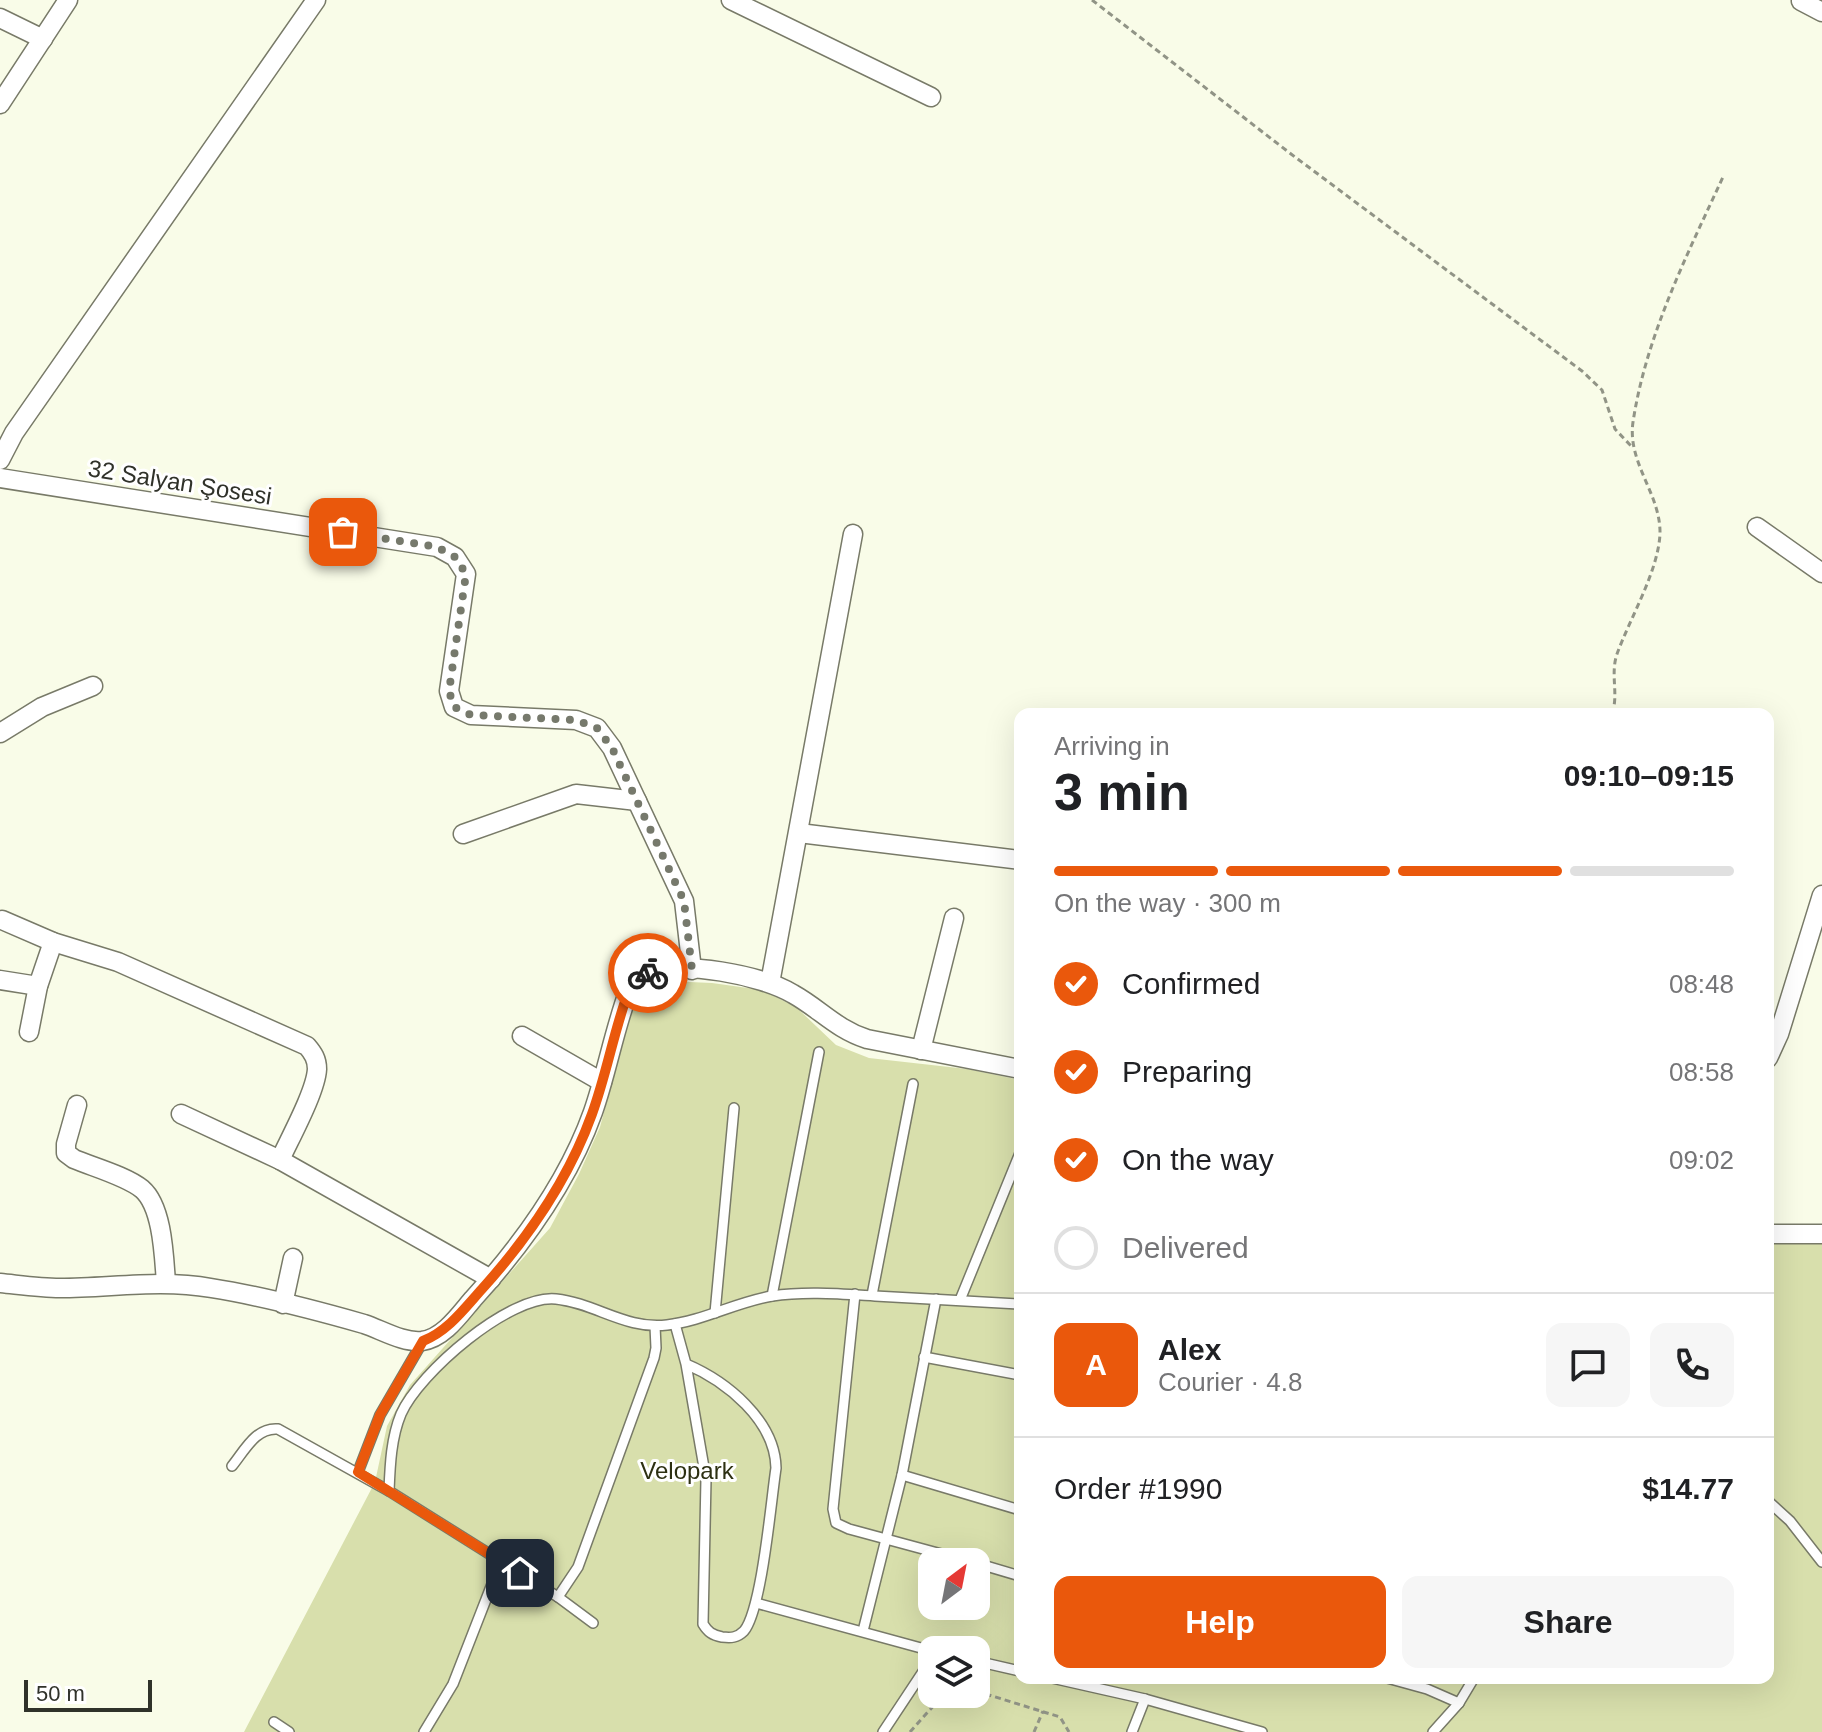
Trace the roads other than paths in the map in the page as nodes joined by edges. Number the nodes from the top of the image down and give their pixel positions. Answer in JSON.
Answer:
{"nodes":[{"id":1,"x":68,"y":0,"type":"edge"},
{"id":2,"x":316,"y":0,"type":"edge"},
{"id":3,"x":731,"y":0,"type":"edge"},
{"id":4,"x":1801,"y":1,"type":"edge"},
{"id":5,"x":1822,"y":12,"type":"edge"},
{"id":6,"x":0,"y":18,"type":"edge"},
{"id":7,"x":43,"y":39,"type":"junction"},
{"id":8,"x":931,"y":97,"type":"dead end"},
{"id":9,"x":0,"y":104,"type":"edge"},
{"id":10,"x":0,"y":460,"type":"edge"},
{"id":11,"x":0,"y":478,"type":"edge"},
{"id":12,"x":1757,"y":527,"type":"dead end"},
{"id":13,"x":853,"y":534,"type":"dead end"},
{"id":14,"x":1822,"y":573,"type":"edge"},
{"id":15,"x":93,"y":686,"type":"dead end"},
{"id":16,"x":0,"y":733,"type":"edge"},
{"id":17,"x":637,"y":801,"type":"junction"},
{"id":18,"x":799,"y":833,"type":"junction"},
{"id":19,"x":463,"y":834,"type":"dead end"},
{"id":20,"x":1014,"y":859,"type":"edge"},
{"id":21,"x":1822,"y":895,"type":"edge"},
{"id":22,"x":954,"y":918,"type":"dead end"},
{"id":23,"x":2,"y":920,"type":"edge"},
{"id":24,"x":53,"y":942,"type":"junction"},
{"id":25,"x":692,"y":970,"type":"junction"},
{"id":26,"x":0,"y":980,"type":"edge"},
{"id":27,"x":770,"y":983,"type":"junction"},
{"id":28,"x":38,"y":986,"type":"junction"},
{"id":29,"x":29,"y":1032,"type":"dead end"},
{"id":30,"x":522,"y":1036,"type":"dead end"},
{"id":31,"x":1774,"y":1045,"type":"edge"},
{"id":32,"x":921,"y":1050,"type":"junction"},
{"id":33,"x":819,"y":1052,"type":"dead end"},
{"id":34,"x":1014,"y":1068,"type":"edge"},
{"id":35,"x":602,"y":1082,"type":"junction"},
{"id":36,"x":913,"y":1084,"type":"dead end"},
{"id":37,"x":77,"y":1105,"type":"dead end"},
{"id":38,"x":734,"y":1108,"type":"dead end"},
{"id":39,"x":181,"y":1114,"type":"dead end"},
{"id":40,"x":280,"y":1160,"type":"junction"},
{"id":41,"x":1014,"y":1168,"type":"edge"},
{"id":42,"x":1774,"y":1234,"type":"edge"},
{"id":43,"x":1822,"y":1234,"type":"edge"},
{"id":44,"x":293,"y":1258,"type":"dead end"},
{"id":45,"x":491,"y":1279,"type":"junction"},
{"id":46,"x":0,"y":1283,"type":"edge"},
{"id":47,"x":166,"y":1283,"type":"junction"},
{"id":48,"x":855,"y":1294,"type":"junction"},
{"id":49,"x":872,"y":1295,"type":"junction"},
{"id":50,"x":772,"y":1296,"type":"junction"},
{"id":51,"x":936,"y":1299,"type":"junction"},
{"id":52,"x":960,"y":1300,"type":"junction"},
{"id":53,"x":283,"y":1304,"type":"junction"},
{"id":54,"x":1014,"y":1304,"type":"edge"},
{"id":55,"x":715,"y":1313,"type":"junction"},
{"id":56,"x":675,"y":1324,"type":"junction"},
{"id":57,"x":655,"y":1326,"type":"junction"},
{"id":58,"x":423,"y":1341,"type":"junction"},
{"id":59,"x":924,"y":1357,"type":"junction"},
{"id":60,"x":686,"y":1364,"type":"junction"},
{"id":61,"x":1014,"y":1374,"type":"edge"},
{"id":62,"x":232,"y":1466,"type":"dead end"},
{"id":63,"x":358,"y":1472,"type":"junction"},
{"id":64,"x":902,"y":1475,"type":"junction"},
{"id":65,"x":389,"y":1491,"type":"junction"},
{"id":66,"x":1774,"y":1506,"type":"edge"},
{"id":67,"x":1014,"y":1508,"type":"edge"},
{"id":68,"x":886,"y":1538,"type":"junction"},
{"id":69,"x":921,"y":1548,"type":"edge"},
{"id":70,"x":501,"y":1561,"type":"junction"},
{"id":71,"x":1822,"y":1562,"type":"edge"},
{"id":72,"x":990,"y":1568,"type":"edge"},
{"id":73,"x":1014,"y":1574,"type":"edge"},
{"id":74,"x":558,"y":1597,"type":"junction"},
{"id":75,"x":756,"y":1603,"type":"junction"},
{"id":76,"x":593,"y":1623,"type":"dead end"},
{"id":77,"x":863,"y":1631,"type":"junction"},
{"id":78,"x":918,"y":1647,"type":"edge"},
{"id":79,"x":990,"y":1664,"type":"edge"},
{"id":80,"x":1014,"y":1670,"type":"edge"},
{"id":81,"x":918,"y":1679,"type":"edge"},
{"id":82,"x":1079,"y":1684,"type":"edge"},
{"id":83,"x":1409,"y":1684,"type":"edge"},
{"id":84,"x":1430,"y":1684,"type":"edge"},
{"id":85,"x":1470,"y":1684,"type":"edge"},
{"id":86,"x":1427,"y":1689,"type":"junction"},
{"id":87,"x":1145,"y":1699,"type":"junction"},
{"id":88,"x":1459,"y":1703,"type":"junction"},
{"id":89,"x":274,"y":1722,"type":"dead end"},
{"id":90,"x":289,"y":1732,"type":"edge"},
{"id":91,"x":424,"y":1732,"type":"edge"},
{"id":92,"x":883,"y":1732,"type":"edge"},
{"id":93,"x":1132,"y":1732,"type":"edge"},
{"id":94,"x":1262,"y":1732,"type":"edge"},
{"id":95,"x":1433,"y":1732,"type":"edge"}],
"edges":[{"from":1,"to":7,"type":"street"},
{"from":2,"to":10,"type":"street"},
{"from":3,"to":8,"type":"street"},
{"from":4,"to":5,"type":"street"},
{"from":6,"to":7,"type":"street"},
{"from":7,"to":9,"type":"street"},
{"from":11,"to":17,"type":"street","name":"32 Salyan Şosesi"},
{"from":12,"to":14,"type":"street"},
{"from":13,"to":18,"type":"street"},
{"from":15,"to":16,"type":"street"},
{"from":17,"to":19,"type":"street"},
{"from":17,"to":25,"type":"street","name":"32 Salyan Şosesi"},
{"from":18,"to":20,"type":"street"},
{"from":18,"to":27,"type":"street"},
{"from":21,"to":31,"type":"street"},
{"from":22,"to":32,"type":"street"},
{"from":23,"to":24,"type":"street"},
{"from":24,"to":28,"type":"street"},
{"from":24,"to":40,"type":"street"},
{"from":25,"to":27,"type":"street"},
{"from":25,"to":35,"type":"street"},
{"from":26,"to":28,"type":"street"},
{"from":27,"to":32,"type":"street"},
{"from":28,"to":29,"type":"street"},
{"from":30,"to":35,"type":"street"},
{"from":32,"to":34,"type":"street"},
{"from":33,"to":50,"type":"lane"},
{"from":35,"to":45,"type":"street"},
{"from":36,"to":49,"type":"lane"},
{"from":37,"to":47,"type":"street"},
{"from":38,"to":55,"type":"lane"},
{"from":39,"to":40,"type":"street"},
{"from":40,"to":45,"type":"street"},
{"from":41,"to":52,"type":"lane"},
{"from":42,"to":43,"type":"street"},
{"from":44,"to":53,"type":"street"},
{"from":45,"to":58,"type":"street"},
{"from":46,"to":47,"type":"street"},
{"from":47,"to":53,"type":"street"},
{"from":48,"to":49,"type":"lane"},
{"from":48,"to":50,"type":"lane"},
{"from":48,"to":68,"type":"lane"},
{"from":49,"to":51,"type":"lane"},
{"from":50,"to":55,"type":"lane"},
{"from":51,"to":52,"type":"lane"},
{"from":51,"to":59,"type":"lane"},
{"from":52,"to":54,"type":"lane"},
{"from":53,"to":58,"type":"street"},
{"from":55,"to":56,"type":"lane"},
{"from":56,"to":57,"type":"lane"},
{"from":56,"to":60,"type":"lane"},
{"from":57,"to":65,"type":"lane"},
{"from":57,"to":74,"type":"lane"},
{"from":58,"to":63,"type":"lane"},
{"from":59,"to":61,"type":"lane"},
{"from":59,"to":64,"type":"lane"},
{"from":60,"to":75,"type":"lane"},
{"from":60,"to":75,"type":"lane"},
{"from":62,"to":63,"type":"lane"},
{"from":63,"to":65,"type":"lane"},
{"from":64,"to":67,"type":"lane"},
{"from":64,"to":68,"type":"lane"},
{"from":65,"to":70,"type":"lane"},
{"from":66,"to":71,"type":"lane"},
{"from":68,"to":69,"type":"lane"},
{"from":68,"to":77,"type":"lane"},
{"from":70,"to":74,"type":"lane"},
{"from":70,"to":91,"type":"lane"},
{"from":72,"to":73,"type":"lane"},
{"from":74,"to":76,"type":"lane"},
{"from":75,"to":77,"type":"lane"},
{"from":77,"to":78,"type":"lane"},
{"from":79,"to":80,"type":"lane"},
{"from":81,"to":92,"type":"lane"},
{"from":82,"to":87,"type":"lane"},
{"from":83,"to":86,"type":"lane"},
{"from":84,"to":86,"type":"lane"},
{"from":85,"to":88,"type":"lane"},
{"from":86,"to":88,"type":"lane"},
{"from":87,"to":93,"type":"lane"},
{"from":87,"to":94,"type":"lane"},
{"from":88,"to":95,"type":"lane"},
{"from":89,"to":90,"type":"lane"}]}
